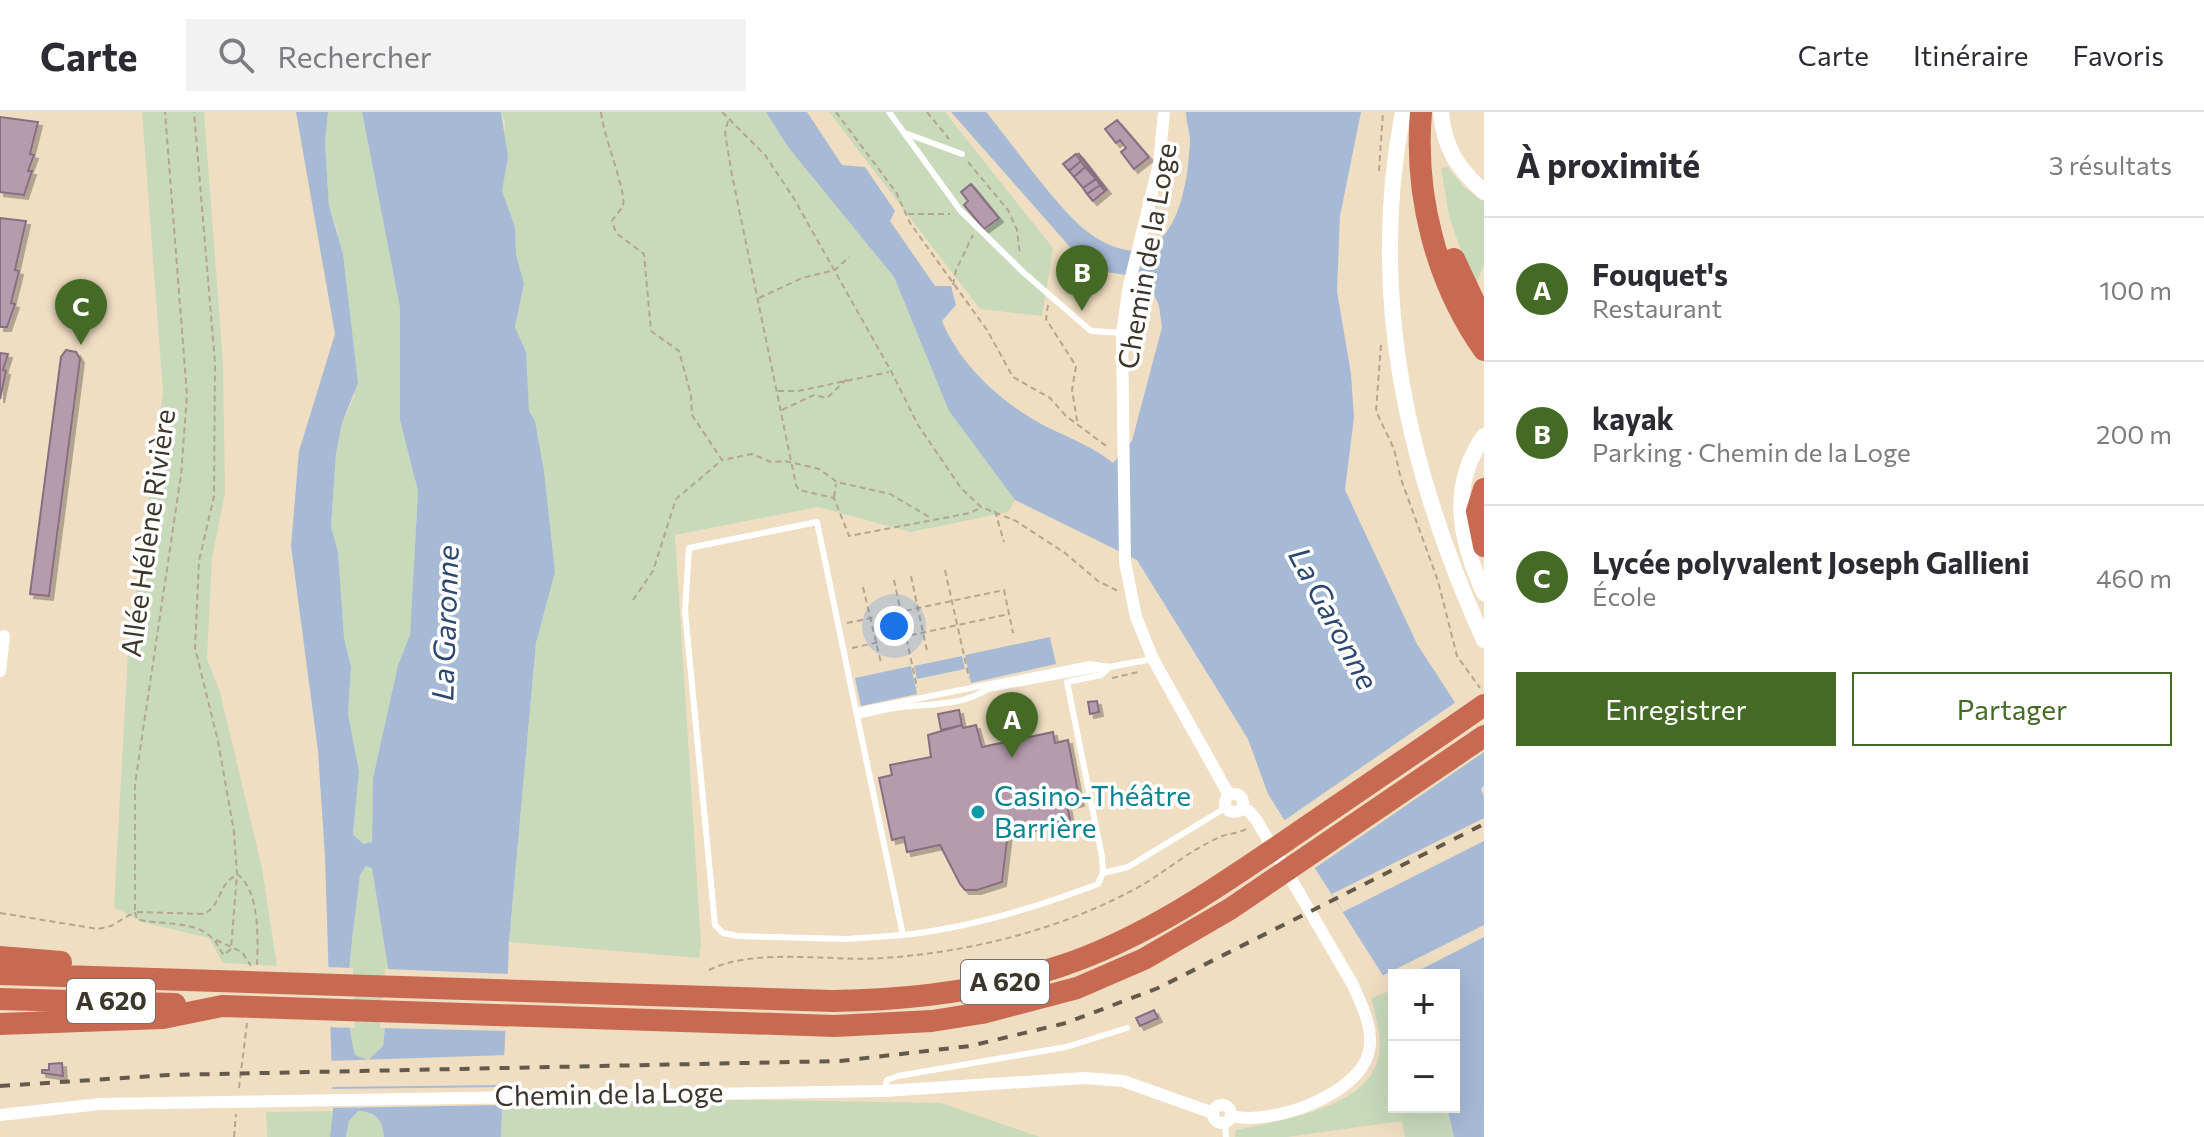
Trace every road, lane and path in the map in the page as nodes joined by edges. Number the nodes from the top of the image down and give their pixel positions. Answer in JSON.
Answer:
{"nodes":[{"id":1,"x":165,"y":112,"type":"edge"},
{"id":2,"x":194,"y":112,"type":"edge"},
{"id":3,"x":601,"y":112,"type":"edge"},
{"id":4,"x":722,"y":112,"type":"edge"},
{"id":5,"x":836,"y":112,"type":"edge"},
{"id":6,"x":889,"y":112,"type":"edge"},
{"id":7,"x":927,"y":112,"type":"edge"},
{"id":8,"x":1164,"y":112,"type":"edge"},
{"id":9,"x":1170,"y":112,"type":"edge"},
{"id":10,"x":1403,"y":112,"type":"edge"},
{"id":11,"x":1421,"y":112,"type":"edge"},
{"id":12,"x":1431,"y":112,"type":"edge"},
{"id":13,"x":1441,"y":112,"type":"edge"},
{"id":14,"x":728,"y":121,"type":"junction"},
{"id":15,"x":903,"y":132,"type":"junction"},
{"id":16,"x":962,"y":154,"type":"junction"},
{"id":17,"x":1484,"y":192,"type":"edge"},
{"id":18,"x":960,"y":210,"type":"junction"},
{"id":19,"x":907,"y":214,"type":"junction"},
{"id":20,"x":976,"y":227,"type":"junction"},
{"id":21,"x":1144,"y":233,"type":"junction"},
{"id":22,"x":849,"y":257,"type":"dead end"},
{"id":23,"x":835,"y":270,"type":"junction"},
{"id":24,"x":1023,"y":272,"type":"junction"},
{"id":25,"x":953,"y":285,"type":"junction"},
{"id":26,"x":1132,"y":286,"type":"junction"},
{"id":27,"x":1049,"y":296,"type":"junction"},
{"id":28,"x":758,"y":298,"type":"junction"},
{"id":29,"x":1461,"y":317,"type":"junction"},
{"id":30,"x":1484,"y":323,"type":"edge"},
{"id":31,"x":1122,"y":333,"type":"junction"},
{"id":32,"x":1484,"y":343,"type":"edge"},
{"id":33,"x":1484,"y":350,"type":"edge"},
{"id":34,"x":891,"y":371,"type":"junction"},
{"id":35,"x":848,"y":378,"type":"junction"},
{"id":36,"x":777,"y":391,"type":"junction"},
{"id":37,"x":1122,"y":400,"type":"junction"},
{"id":38,"x":781,"y":411,"type":"junction"},
{"id":39,"x":1077,"y":423,"type":"junction"},
{"id":40,"x":1484,"y":436,"type":"edge"},
{"id":41,"x":1118,"y":449,"type":"junction"},
{"id":42,"x":722,"y":460,"type":"junction"},
{"id":43,"x":792,"y":463,"type":"junction"},
{"id":44,"x":837,"y":482,"type":"junction"},
{"id":45,"x":1484,"y":489,"type":"edge"},
{"id":46,"x":834,"y":498,"type":"junction"},
{"id":47,"x":981,"y":507,"type":"junction"},
{"id":48,"x":995,"y":510,"type":"junction"},
{"id":49,"x":931,"y":518,"type":"junction"},
{"id":50,"x":1004,"y":542,"type":"dead end"},
{"id":51,"x":1484,"y":546,"type":"edge"},
{"id":52,"x":945,"y":570,"type":"dead end"},
{"id":53,"x":911,"y":576,"type":"dead end"},
{"id":54,"x":894,"y":580,"type":"dead end"},
{"id":55,"x":863,"y":587,"type":"dead end"},
{"id":56,"x":1130,"y":591,"type":"junction"},
{"id":57,"x":1484,"y":593,"type":"edge"},
{"id":58,"x":633,"y":600,"type":"dead end"},
{"id":59,"x":952,"y":601,"type":"junction"},
{"id":60,"x":918,"y":608,"type":"junction"},
{"id":61,"x":901,"y":612,"type":"junction"},
{"id":62,"x":1009,"y":614,"type":"junction"},
{"id":63,"x":871,"y":618,"type":"junction"},
{"id":64,"x":838,"y":625,"type":"junction"},
{"id":65,"x":957,"y":625,"type":"junction"},
{"id":66,"x":923,"y":633,"type":"junction"},
{"id":67,"x":1013,"y":633,"type":"dead end"},
{"id":68,"x":4,"y":636,"type":"dead end"},
{"id":69,"x":906,"y":636,"type":"junction"},
{"id":70,"x":1484,"y":640,"type":"edge"},
{"id":71,"x":876,"y":643,"type":"junction"},
{"id":72,"x":843,"y":647,"type":"junction"},
{"id":73,"x":927,"y":651,"type":"dead end"},
{"id":74,"x":1153,"y":659,"type":"junction"},
{"id":75,"x":881,"y":663,"type":"dead end"},
{"id":76,"x":1110,"y":667,"type":"junction"},
{"id":77,"x":0,"y":671,"type":"edge"},
{"id":78,"x":1065,"y":674,"type":"junction"},
{"id":79,"x":971,"y":687,"type":"junction"},
{"id":80,"x":919,"y":698,"type":"junction"},
{"id":81,"x":1484,"y":705,"type":"edge"},
{"id":82,"x":856,"y":713,"type":"junction"},
{"id":83,"x":1484,"y":736,"type":"edge"},
{"id":84,"x":1227,"y":802,"type":"junction"},
{"id":85,"x":1103,"y":873,"type":"junction"},
{"id":86,"x":237,"y":874,"type":"junction"},
{"id":87,"x":135,"y":912,"type":"junction"},
{"id":88,"x":0,"y":913,"type":"edge"},
{"id":89,"x":903,"y":935,"type":"junction"},
{"id":90,"x":215,"y":940,"type":"junction"},
{"id":91,"x":231,"y":945,"type":"junction"},
{"id":92,"x":0,"y":957,"type":"edge"},
{"id":93,"x":0,"y":974,"type":"edge"},
{"id":94,"x":153,"y":977,"type":"junction"},
{"id":95,"x":0,"y":999,"type":"edge"},
{"id":96,"x":222,"y":1006,"type":"junction"},
{"id":97,"x":249,"y":1015,"type":"dead end"},
{"id":98,"x":0,"y":1024,"type":"edge"},
{"id":99,"x":1127,"y":1028,"type":"dead end"},
{"id":100,"x":239,"y":1090,"type":"dead end"},
{"id":101,"x":884,"y":1091,"type":"junction"},
{"id":102,"x":237,"y":1106,"type":"dead end"},
{"id":103,"x":0,"y":1115,"type":"edge"},
{"id":104,"x":1227,"y":1125,"type":"edge"},
{"id":105,"x":234,"y":1137,"type":"edge"}],
"edges":[{"from":1,"to":87,"type":"path","name":"Allée Hélène Rivière"},
{"from":2,"to":86,"type":"path"},
{"from":3,"to":42,"type":"path"},
{"from":4,"to":14,"type":"path"},
{"from":5,"to":19,"type":"path"},
{"from":6,"to":15,"type":"lane"},
{"from":7,"to":16,"type":"path"},
{"from":8,"to":21,"type":"street","name":"Chemin de la Loge"},
{"from":9,"to":21,"type":"street","name":"Chemin de la Loge"},
{"from":10,"to":70,"type":"main road"},
{"from":11,"to":29,"type":"highway"},
{"from":12,"to":30,"type":"highway"},
{"from":13,"to":17,"type":"main road"},
{"from":14,"to":23,"type":"path"},
{"from":14,"to":28,"type":"path"},
{"from":15,"to":16,"type":"lane"},
{"from":15,"to":18,"type":"lane"},
{"from":16,"to":24,"type":"path"},
{"from":18,"to":19,"type":"path"},
{"from":18,"to":20,"type":"lane"},
{"from":19,"to":25,"type":"path"},
{"from":20,"to":24,"type":"lane"},
{"from":20,"to":25,"type":"path"},
{"from":21,"to":26,"type":"street","name":"Chemin de la Loge"},
{"from":22,"to":23,"type":"path"},
{"from":23,"to":28,"type":"path"},
{"from":23,"to":34,"type":"path"},
{"from":24,"to":27,"type":"lane"},
{"from":25,"to":39,"type":"path"},
{"from":26,"to":31,"type":"street","name":"Chemin de la Loge"},
{"from":26,"to":37,"type":"street","name":"Chemin de la Loge"},
{"from":27,"to":31,"type":"lane"},
{"from":27,"to":39,"type":"path"},
{"from":28,"to":36,"type":"path"},
{"from":29,"to":32,"type":"highway"},
{"from":29,"to":33,"type":"highway"},
{"from":31,"to":37,"type":"street","name":"Chemin de la Loge"},
{"from":34,"to":35,"type":"path"},
{"from":34,"to":47,"type":"path"},
{"from":35,"to":36,"type":"path"},
{"from":35,"to":38,"type":"path"},
{"from":36,"to":38,"type":"path"},
{"from":37,"to":41,"type":"street","name":"Chemin de la Loge"},
{"from":38,"to":43,"type":"path"},
{"from":39,"to":41,"type":"path"},
{"from":40,"to":57,"type":"main road"},
{"from":41,"to":56,"type":"street","name":"Chemin de la Loge"},
{"from":42,"to":43,"type":"path"},
{"from":42,"to":58,"type":"path"},
{"from":43,"to":44,"type":"path"},
{"from":43,"to":46,"type":"path"},
{"from":44,"to":46,"type":"path"},
{"from":44,"to":49,"type":"path"},
{"from":45,"to":51,"type":"highway"},
{"from":46,"to":49,"type":"path"},
{"from":47,"to":48,"type":"path"},
{"from":47,"to":49,"type":"path"},
{"from":48,"to":50,"type":"path"},
{"from":48,"to":56,"type":"path"},
{"from":52,"to":59,"type":"path"},
{"from":53,"to":60,"type":"path"},
{"from":54,"to":61,"type":"path"},
{"from":55,"to":63,"type":"path"},
{"from":56,"to":74,"type":"street","name":"Chemin de la Loge"},
{"from":59,"to":60,"type":"path"},
{"from":59,"to":62,"type":"path"},
{"from":59,"to":65,"type":"path"},
{"from":60,"to":61,"type":"path"},
{"from":60,"to":66,"type":"path"},
{"from":61,"to":63,"type":"path"},
{"from":61,"to":69,"type":"path"},
{"from":62,"to":65,"type":"path"},
{"from":62,"to":67,"type":"path"},
{"from":63,"to":64,"type":"path"},
{"from":63,"to":71,"type":"path"},
{"from":64,"to":72,"type":"lane"},
{"from":64,"to":89,"type":"lane"},
{"from":65,"to":66,"type":"path"},
{"from":65,"to":79,"type":"path"},
{"from":66,"to":69,"type":"path"},
{"from":66,"to":73,"type":"path"},
{"from":68,"to":77,"type":"street"},
{"from":69,"to":71,"type":"path"},
{"from":69,"to":80,"type":"path"},
{"from":71,"to":72,"type":"path"},
{"from":71,"to":75,"type":"path"},
{"from":72,"to":82,"type":"lane"},
{"from":74,"to":76,"type":"lane"},
{"from":74,"to":84,"type":"street","name":"Chemin de la Loge"},
{"from":76,"to":78,"type":"lane"},
{"from":76,"to":78,"type":"lane"},
{"from":78,"to":79,"type":"lane"},
{"from":78,"to":82,"type":"lane"},
{"from":78,"to":85,"type":"lane"},
{"from":79,"to":80,"type":"lane"},
{"from":80,"to":82,"type":"lane"},
{"from":81,"to":94,"type":"highway","number":"A 620"},
{"from":82,"to":89,"type":"lane"},
{"from":83,"to":96,"type":"highway","number":"A 620"},
{"from":84,"to":85,"type":"lane"},
{"from":84,"to":104,"type":"street","name":"Chemin de la Loge"},
{"from":85,"to":89,"type":"lane"},
{"from":86,"to":87,"type":"path"},
{"from":86,"to":91,"type":"path"},
{"from":86,"to":91,"type":"path"},
{"from":87,"to":88,"type":"path"},
{"from":87,"to":90,"type":"path"},
{"from":90,"to":91,"type":"path"},
{"from":90,"to":91,"type":"path"},
{"from":92,"to":94,"type":"highway"},
{"from":93,"to":94,"type":"highway","number":"A 620"},
{"from":95,"to":96,"type":"highway","number":"A 620"},
{"from":96,"to":98,"type":"highway"},
{"from":97,"to":100,"type":"path"},
{"from":99,"to":101,"type":"lane"},
{"from":101,"to":103,"type":"street","name":"Chemin de la Loge"},
{"from":101,"to":104,"type":"street","name":"Chemin de la Loge"},
{"from":102,"to":105,"type":"path"}]}
